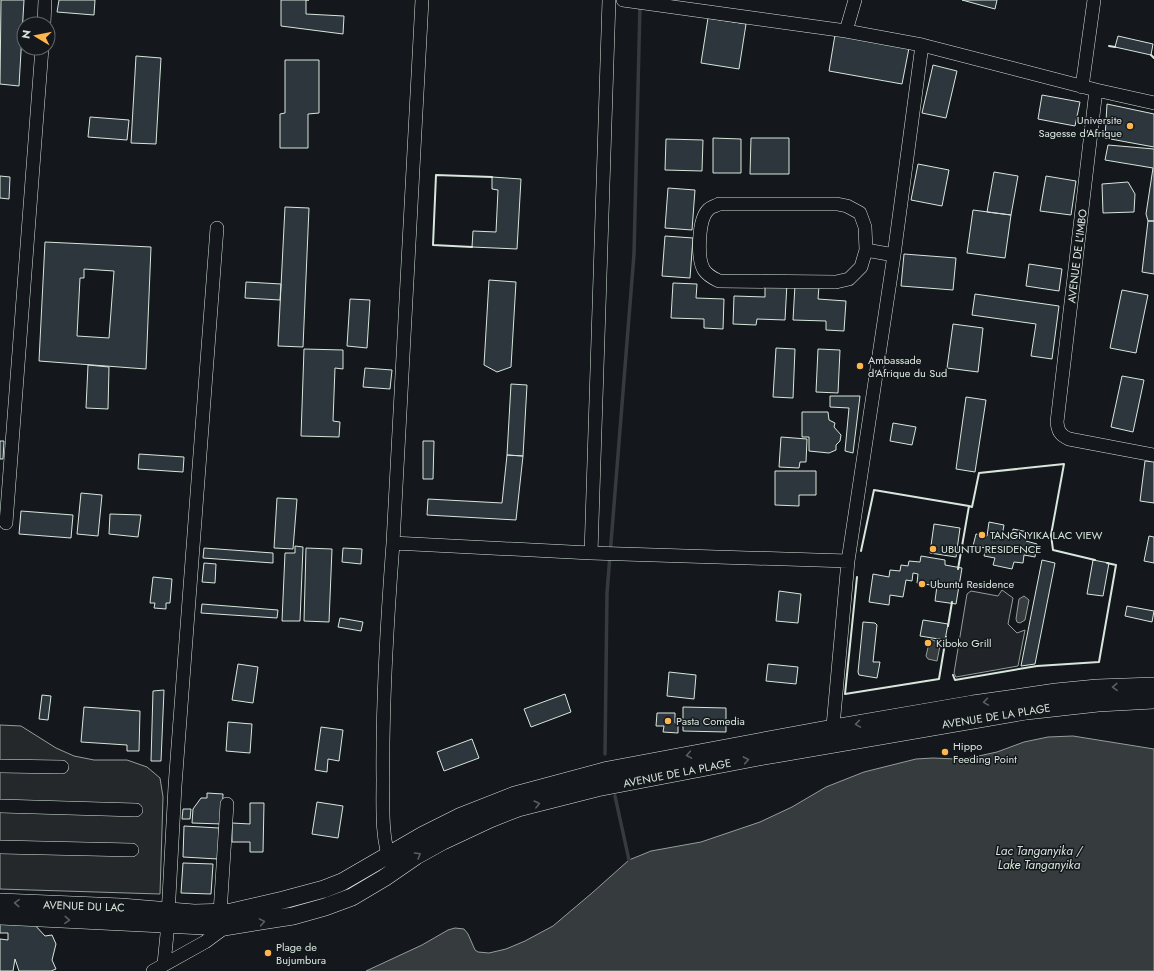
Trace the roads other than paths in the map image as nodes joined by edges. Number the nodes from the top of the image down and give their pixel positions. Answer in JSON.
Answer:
{"nodes":[{"id":1,"x":46,"y":0,"type":"edge"},
{"id":2,"x":422,"y":0,"type":"edge"},
{"id":3,"x":609,"y":0,"type":"edge"},
{"id":4,"x":623,"y":0,"type":"edge"},
{"id":5,"x":855,"y":0,"type":"edge"},
{"id":6,"x":1094,"y":0,"type":"edge"},
{"id":7,"x":45,"y":16,"type":"edge"},
{"id":8,"x":846,"y":31,"type":"junction"},
{"id":9,"x":922,"y":45,"type":"junction"},
{"id":10,"x":41,"y":56,"type":"edge"},
{"id":11,"x":1082,"y":87,"type":"junction"},
{"id":12,"x":1096,"y":90,"type":"junction"},
{"id":13,"x":1154,"y":103,"type":"edge"},
{"id":14,"x":217,"y":228,"type":"dead end"},
{"id":15,"x":866,"y":250,"type":"junction"},
{"id":16,"x":894,"y":255,"type":"junction"},
{"id":17,"x":1154,"y":455,"type":"edge"},
{"id":18,"x":6,"y":524,"type":"dead end"},
{"id":19,"x":393,"y":543,"type":"junction"},
{"id":20,"x":596,"y":553,"type":"junction"},
{"id":21,"x":848,"y":561,"type":"junction"},
{"id":22,"x":1154,"y":686,"type":"edge"},
{"id":23,"x":1154,"y":700,"type":"edge"},
{"id":24,"x":832,"y":736,"type":"junction"},
{"id":25,"x":0,"y":766,"type":"edge"},
{"id":26,"x":62,"y":767,"type":"dead end"},
{"id":27,"x":227,"y":804,"type":"dead end"},
{"id":28,"x":0,"y":806,"type":"edge"},
{"id":29,"x":136,"y":810,"type":"dead end"},
{"id":30,"x":0,"y":847,"type":"edge"},
{"id":31,"x":132,"y":850,"type":"dead end"},
{"id":32,"x":387,"y":855,"type":"junction"},
{"id":33,"x":394,"y":871,"type":"junction"},
{"id":34,"x":0,"y":902,"type":"edge"},
{"id":35,"x":0,"y":916,"type":"edge"},
{"id":36,"x":168,"y":917,"type":"junction"},
{"id":37,"x":222,"y":920,"type":"junction"},
{"id":38,"x":159,"y":968,"type":"edge"}],
"edges":[{"from":1,"to":7,"type":"street"},
{"from":2,"to":19,"type":"street"},
{"from":3,"to":20,"type":"street"},
{"from":4,"to":8,"type":"street"},
{"from":5,"to":8,"type":"street"},
{"from":6,"to":11,"type":"street"},
{"from":8,"to":9,"type":"street"},
{"from":9,"to":11,"type":"street"},
{"from":9,"to":16,"type":"street"},
{"from":10,"to":18,"type":"street"},
{"from":11,"to":12,"type":"street"},
{"from":12,"to":13,"type":"street"},
{"from":12,"to":17,"type":"street","name":"AVENUE DE L'IMBO"},
{"from":14,"to":36,"type":"street"},
{"from":15,"to":15,"type":"street"},
{"from":15,"to":16,"type":"street"},
{"from":16,"to":21,"type":"street"},
{"from":19,"to":20,"type":"street"},
{"from":19,"to":32,"type":"street"},
{"from":20,"to":21,"type":"street"},
{"from":21,"to":24,"type":"street"},
{"from":22,"to":24,"type":"main road","name":"AVENUE DE LA PLAGE","one_way":true},
{"from":23,"to":24,"type":"main road","name":"AVENUE DE LA PLAGE"},
{"from":24,"to":32,"type":"main road","name":"AVENUE DE LA PLAGE","one_way":true},
{"from":33,"to":24,"type":"main road","name":"AVENUE DE LA PLAGE","one_way":true},
{"from":25,"to":26,"type":"street"},
{"from":27,"to":37,"type":"street"},
{"from":28,"to":29,"type":"street"},
{"from":30,"to":31,"type":"street"},
{"from":32,"to":33,"type":"street"},
{"from":32,"to":37,"type":"main road","name":"AVENUE DE LA PLAGE"},
{"from":37,"to":33,"type":"main road","name":"AVENUE DE LA PLAGE","one_way":true},
{"from":36,"to":34,"type":"main road","name":"AVENUE DU LAC","one_way":true},
{"from":35,"to":36,"type":"main road","name":"AVENUE DU LAC","one_way":true},
{"from":36,"to":37,"type":"main road","name":"AVENUE DE LA PLAGE"},
{"from":36,"to":38,"type":"street"},
{"from":37,"to":38,"type":"street","name":"AVENUE DE LA PLAGE"}]}
